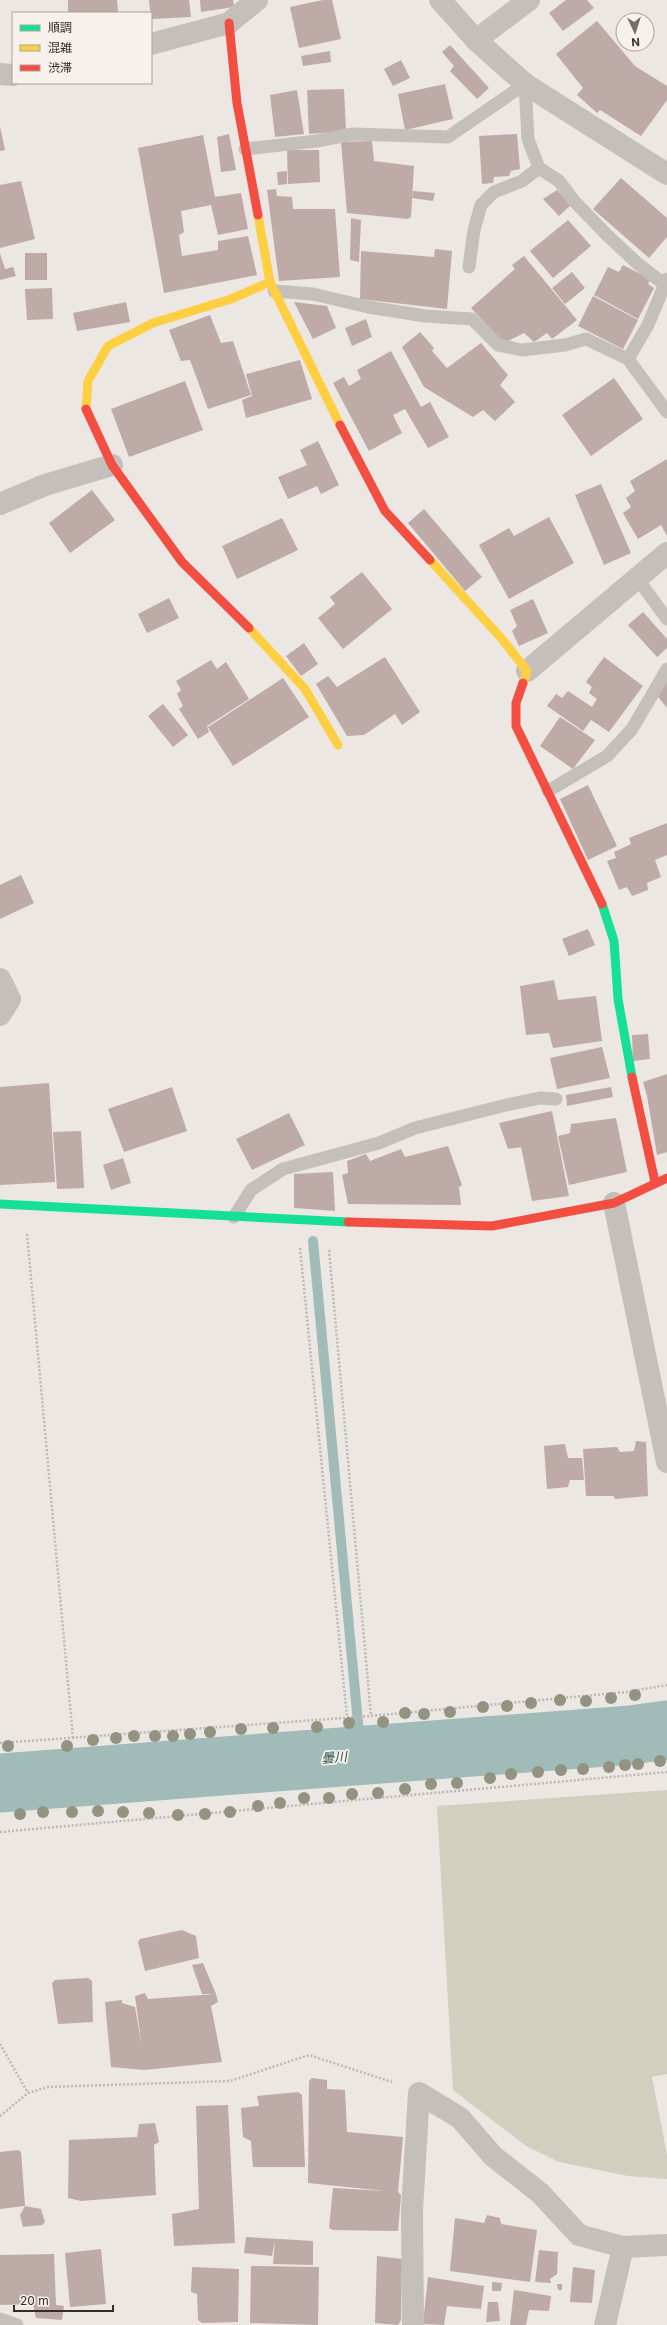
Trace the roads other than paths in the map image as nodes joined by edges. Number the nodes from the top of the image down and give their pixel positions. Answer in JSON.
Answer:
{"nodes":[{"id":1,"x":257,"y":0,"type":"edge"},
{"id":2,"x":440,"y":0,"type":"edge"},
{"id":3,"x":529,"y":0,"type":"edge"},
{"id":4,"x":229,"y":23,"type":"junction"},
{"id":5,"x":476,"y":40,"type":"junction"},
{"id":6,"x":152,"y":44,"type":"edge"},
{"id":7,"x":0,"y":74,"type":"edge"},
{"id":8,"x":12,"y":75,"type":"edge"},
{"id":9,"x":525,"y":84,"type":"junction"},
{"id":10,"x":246,"y":149,"type":"junction"},
{"id":11,"x":539,"y":168,"type":"junction"},
{"id":12,"x":667,"y":174,"type":"edge"},
{"id":13,"x":469,"y":267,"type":"dead end"},
{"id":14,"x":666,"y":281,"type":"edge"},
{"id":15,"x":272,"y":287,"type":"junction"},
{"id":16,"x":628,"y":359,"type":"junction"},
{"id":17,"x":667,"y":412,"type":"edge"},
{"id":18,"x":112,"y":465,"type":"junction"},
{"id":19,"x":0,"y":504,"type":"edge"},
{"id":20,"x":667,"y":553,"type":"edge"},
{"id":21,"x":637,"y":578,"type":"junction"},
{"id":22,"x":667,"y":619,"type":"edge"},
{"id":23,"x":667,"y":668,"type":"edge"},
{"id":24,"x":527,"y":670,"type":"junction"},
{"id":25,"x":338,"y":745,"type":"dead end"},
{"id":26,"x":548,"y":791,"type":"junction"},
{"id":27,"x":0,"y":979,"type":"edge"},
{"id":28,"x":0,"y":1015,"type":"edge"},
{"id":29,"x":556,"y":1099,"type":"dead end"},
{"id":30,"x":667,"y":1178,"type":"edge"},
{"id":31,"x":655,"y":1182,"type":"junction"},
{"id":32,"x":614,"y":1203,"type":"junction"},
{"id":33,"x":0,"y":1204,"type":"edge"},
{"id":34,"x":234,"y":1217,"type":"junction"},
{"id":35,"x":667,"y":1462,"type":"edge"},
{"id":36,"x":667,"y":2245,"type":"edge"},
{"id":37,"x":623,"y":2247,"type":"junction"},
{"id":38,"x":0,"y":2319,"type":"edge"},
{"id":39,"x":17,"y":2325,"type":"edge"},
{"id":40,"x":412,"y":2325,"type":"edge"},
{"id":41,"x":605,"y":2325,"type":"edge"}],
"edges":[{"from":1,"to":4,"type":"street"},
{"from":2,"to":5,"type":"street"},
{"from":3,"to":5,"type":"street"},
{"from":4,"to":6,"type":"street"},
{"from":4,"to":10,"type":"street"},
{"from":5,"to":9,"type":"street"},
{"from":7,"to":8,"type":"street"},
{"from":9,"to":10,"type":"lane"},
{"from":9,"to":11,"type":"lane"},
{"from":9,"to":12,"type":"street"},
{"from":10,"to":15,"type":"street"},
{"from":11,"to":13,"type":"lane"},
{"from":11,"to":14,"type":"lane"},
{"from":14,"to":16,"type":"lane"},
{"from":15,"to":16,"type":"lane"},
{"from":15,"to":18,"type":"street"},
{"from":15,"to":24,"type":"street"},
{"from":16,"to":17,"type":"lane"},
{"from":18,"to":19,"type":"street"},
{"from":18,"to":25,"type":"street"},
{"from":20,"to":21,"type":"street"},
{"from":21,"to":22,"type":"lane"},
{"from":21,"to":24,"type":"street"},
{"from":23,"to":26,"type":"lane"},
{"from":24,"to":26,"type":"street"},
{"from":26,"to":31,"type":"street"},
{"from":27,"to":28,"type":"street"},
{"from":29,"to":34,"type":"lane"},
{"from":30,"to":31,"type":"street"},
{"from":31,"to":32,"type":"street"},
{"from":32,"to":34,"type":"street"},
{"from":32,"to":35,"type":"street"},
{"from":33,"to":34,"type":"street"},
{"from":36,"to":37,"type":"street"},
{"from":37,"to":40,"type":"street"},
{"from":37,"to":41,"type":"street"},
{"from":38,"to":39,"type":"lane"}]}
